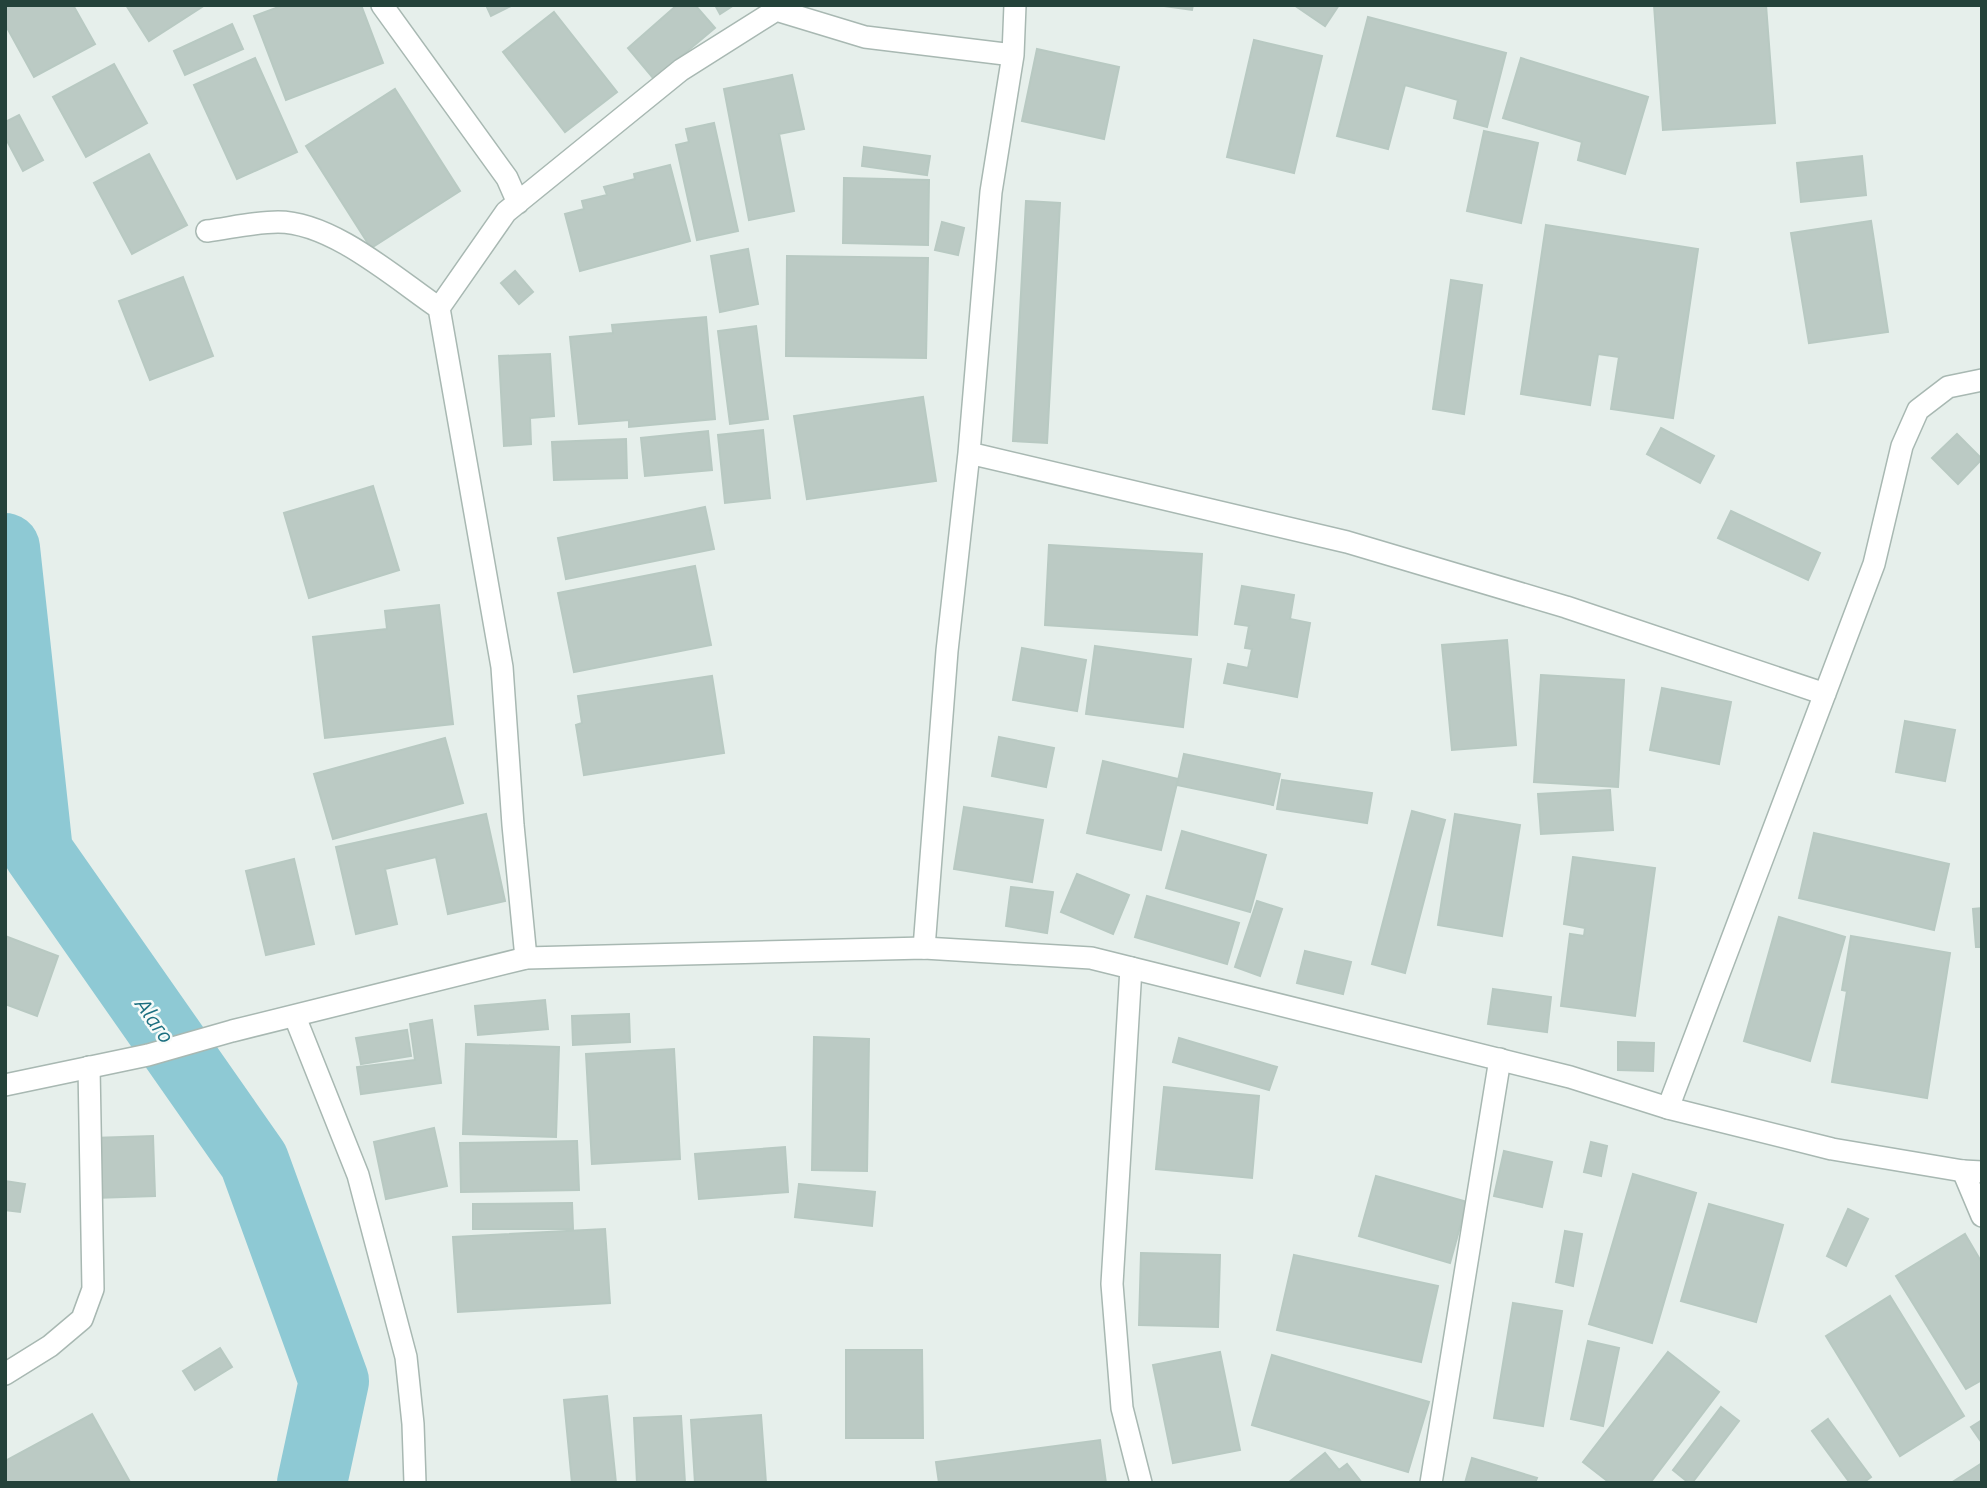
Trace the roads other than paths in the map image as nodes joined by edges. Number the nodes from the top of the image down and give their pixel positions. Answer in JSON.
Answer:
{"nodes":[{"id":1,"x":382,"y":5,"type":"edge"},
{"id":2,"x":1015,"y":5,"type":"edge"},
{"id":3,"x":1013,"y":55,"type":"junction"},
{"id":4,"x":518,"y":203,"type":"junction"},
{"id":5,"x":207,"y":231,"type":"dead end"},
{"id":6,"x":439,"y":308,"type":"junction"},
{"id":7,"x":1982,"y":380,"type":"edge"},
{"id":8,"x":969,"y":453,"type":"junction"},
{"id":9,"x":1825,"y":694,"type":"junction"},
{"id":10,"x":924,"y":948,"type":"junction"},
{"id":11,"x":526,"y":958,"type":"junction"},
{"id":12,"x":1131,"y":968,"type":"junction"},
{"id":13,"x":295,"y":1017,"type":"junction"},
{"id":14,"x":1500,"y":1059,"type":"junction"},
{"id":15,"x":89,"y":1067,"type":"junction"},
{"id":16,"x":5,"y":1085,"type":"edge"},
{"id":17,"x":1668,"y":1108,"type":"junction"},
{"id":18,"x":1972,"y":1172,"type":"edge"},
{"id":19,"x":1982,"y":1216,"type":"edge"},
{"id":20,"x":5,"y":1374,"type":"edge"},
{"id":21,"x":415,"y":1483,"type":"edge"},
{"id":22,"x":1141,"y":1483,"type":"edge"},
{"id":23,"x":1432,"y":1483,"type":"edge"}],
"edges":[{"from":1,"to":4,"type":"street"},
{"from":2,"to":3,"type":"street"},
{"from":3,"to":4,"type":"street"},
{"from":3,"to":8,"type":"street"},
{"from":4,"to":6,"type":"street"},
{"from":5,"to":6,"type":"street"},
{"from":6,"to":11,"type":"street"},
{"from":7,"to":9,"type":"street"},
{"from":8,"to":9,"type":"street"},
{"from":8,"to":10,"type":"street"},
{"from":9,"to":17,"type":"street"},
{"from":10,"to":11,"type":"street"},
{"from":10,"to":12,"type":"street"},
{"from":11,"to":13,"type":"street"},
{"from":12,"to":14,"type":"street"},
{"from":12,"to":22,"type":"street"},
{"from":13,"to":15,"type":"street"},
{"from":13,"to":21,"type":"street"},
{"from":14,"to":17,"type":"street"},
{"from":14,"to":23,"type":"street"},
{"from":15,"to":16,"type":"street"},
{"from":15,"to":20,"type":"street"},
{"from":17,"to":18,"type":"street"},
{"from":18,"to":19,"type":"street"}]}
